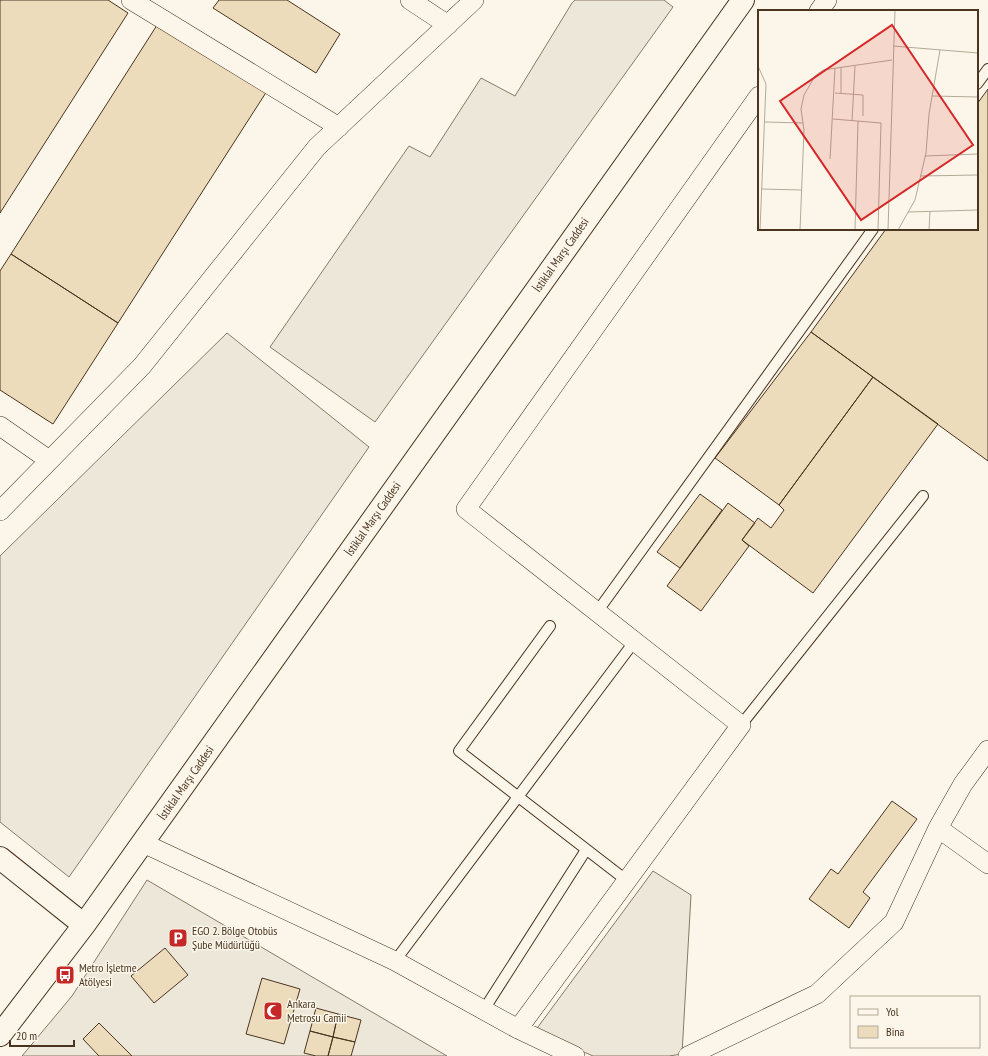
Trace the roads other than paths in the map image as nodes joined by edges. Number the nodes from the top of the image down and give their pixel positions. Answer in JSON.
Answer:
{"nodes":[{"id":1,"x":131,"y":0,"type":"edge"},
{"id":2,"x":410,"y":0,"type":"edge"},
{"id":3,"x":474,"y":0,"type":"edge"},
{"id":4,"x":743,"y":0,"type":"edge"},
{"id":5,"x":827,"y":0,"type":"edge"},
{"id":6,"x":820,"y":10,"type":"edge"},
{"id":7,"x":448,"y":24,"type":"junction"},
{"id":8,"x":988,"y":69,"type":"edge"},
{"id":9,"x":978,"y":83,"type":"edge"},
{"id":10,"x":758,"y":97,"type":"edge"},
{"id":11,"x":339,"y":126,"type":"junction"},
{"id":12,"x":872,"y":230,"type":"edge"},
{"id":13,"x":0,"y":426,"type":"edge"},
{"id":14,"x":49,"y":460,"type":"junction"},
{"id":15,"x":923,"y":496,"type":"dead end"},
{"id":16,"x":0,"y":511,"type":"edge"},
{"id":17,"x":596,"y":612,"type":"junction"},
{"id":18,"x":550,"y":626,"type":"dead end"},
{"id":19,"x":634,"y":642,"type":"junction"},
{"id":20,"x":741,"y":725,"type":"junction"},
{"id":21,"x":988,"y":750,"type":"edge"},
{"id":22,"x":518,"y":796,"type":"junction"},
{"id":23,"x":938,"y":828,"type":"junction"},
{"id":24,"x":143,"y":843,"type":"junction"},
{"id":25,"x":586,"y":850,"type":"junction"},
{"id":26,"x":0,"y":858,"type":"edge"},
{"id":27,"x":988,"y":864,"type":"edge"},
{"id":28,"x":626,"y":880,"type":"junction"},
{"id":29,"x":84,"y":925,"type":"junction"},
{"id":30,"x":395,"y":961,"type":"junction"},
{"id":31,"x":483,"y":1011,"type":"junction"},
{"id":32,"x":518,"y":1030,"type":"junction"},
{"id":33,"x":0,"y":1035,"type":"edge"},
{"id":34,"x":575,"y":1056,"type":"edge"},
{"id":35,"x":688,"y":1056,"type":"edge"}],
"edges":[{"from":1,"to":11,"type":"street"},
{"from":2,"to":7,"type":"street"},
{"from":3,"to":7,"type":"street"},
{"from":4,"to":24,"type":"main road","name":"İstiklal Marşı Caddesi"},
{"from":5,"to":6,"type":"street"},
{"from":7,"to":11,"type":"street"},
{"from":8,"to":9,"type":"lane"},
{"from":10,"to":17,"type":"street"},
{"from":11,"to":14,"type":"street"},
{"from":12,"to":17,"type":"lane"},
{"from":13,"to":14,"type":"street"},
{"from":14,"to":16,"type":"street"},
{"from":15,"to":20,"type":"lane"},
{"from":17,"to":19,"type":"street"},
{"from":18,"to":22,"type":"lane"},
{"from":19,"to":20,"type":"street"},
{"from":19,"to":22,"type":"lane"},
{"from":20,"to":28,"type":"street"},
{"from":21,"to":23,"type":"street"},
{"from":22,"to":25,"type":"lane"},
{"from":22,"to":30,"type":"lane"},
{"from":23,"to":27,"type":"street"},
{"from":23,"to":35,"type":"street"},
{"from":24,"to":29,"type":"main road","name":"İstiklal Marşı Caddesi"},
{"from":24,"to":30,"type":"street"},
{"from":25,"to":28,"type":"lane"},
{"from":25,"to":31,"type":"lane"},
{"from":26,"to":29,"type":"main road"},
{"from":28,"to":32,"type":"street"},
{"from":29,"to":33,"type":"main road","name":"İstiklal Marşı Caddesi"},
{"from":30,"to":31,"type":"street"},
{"from":31,"to":32,"type":"street"},
{"from":32,"to":34,"type":"street"}]}
